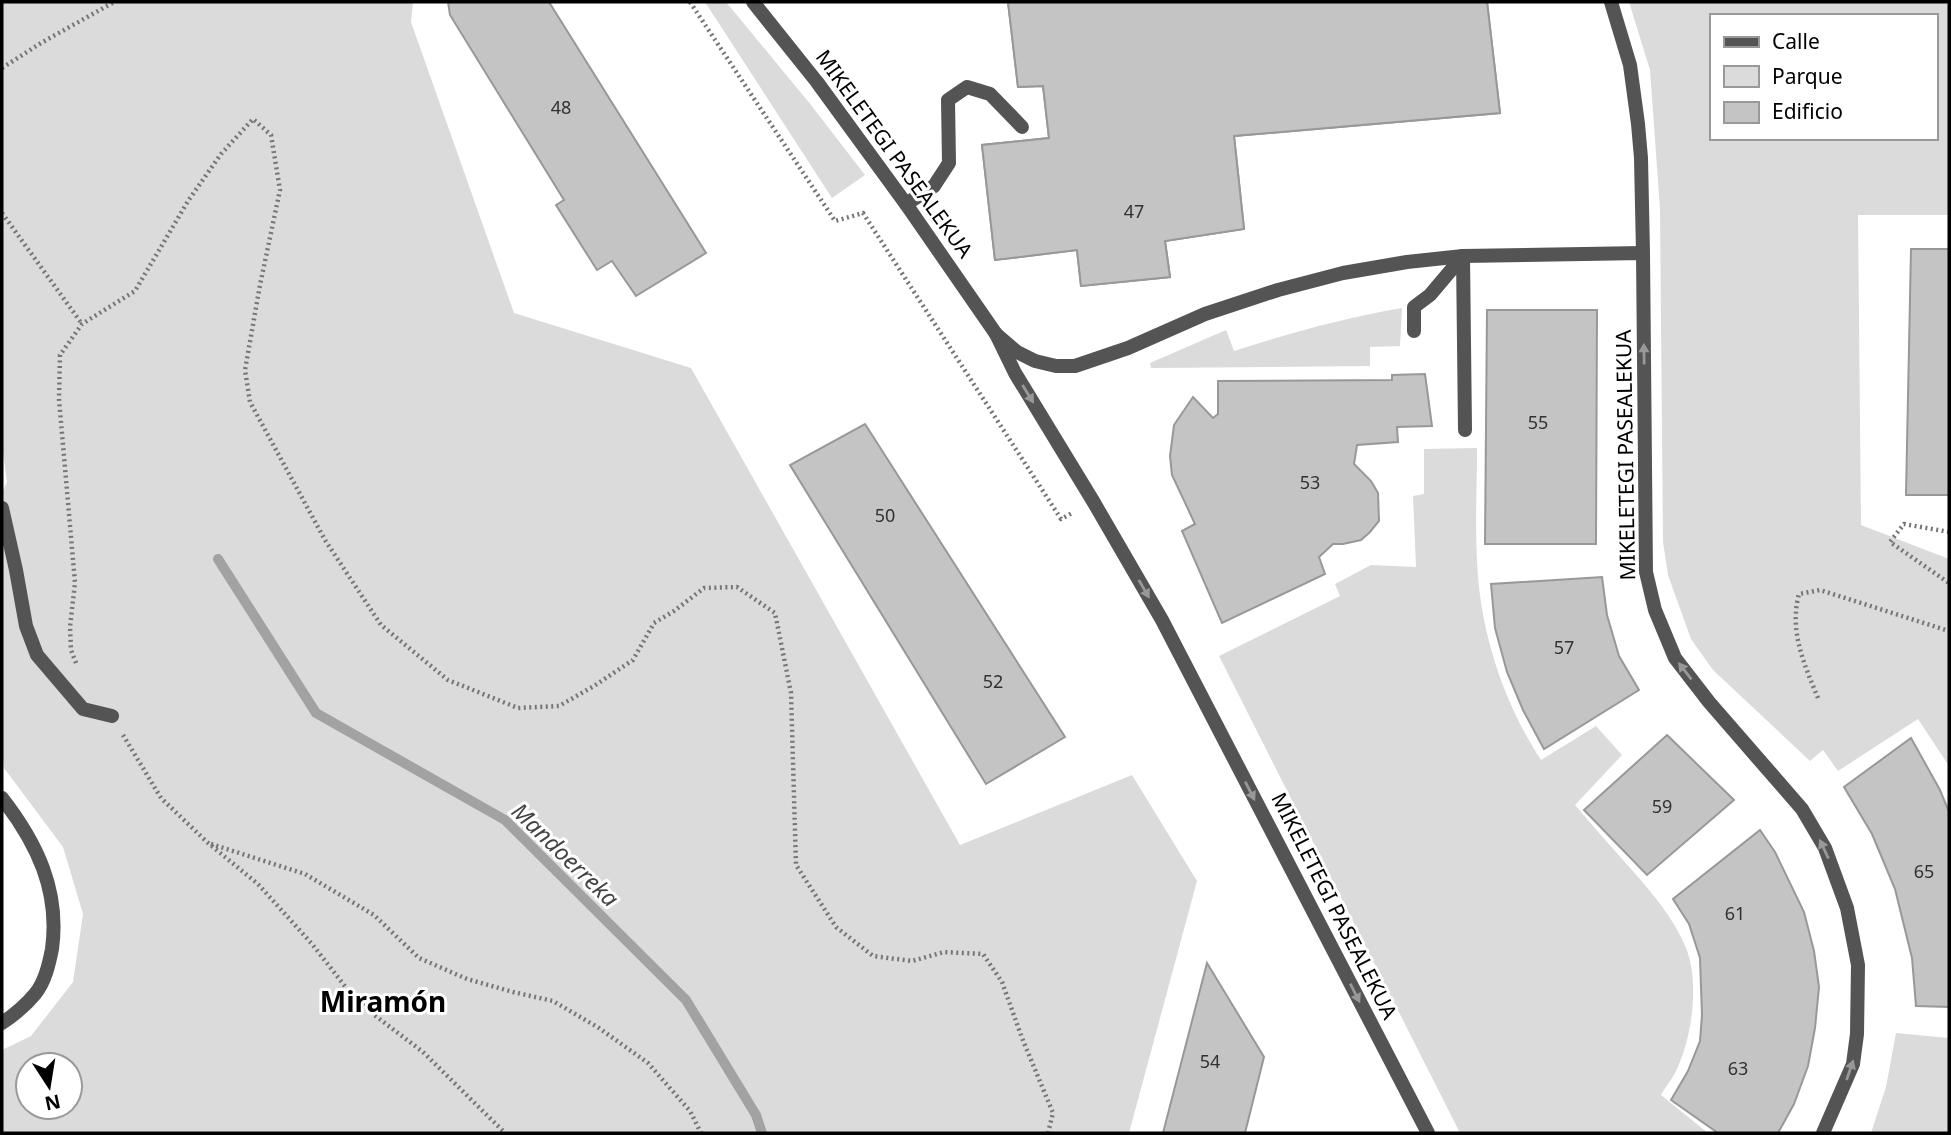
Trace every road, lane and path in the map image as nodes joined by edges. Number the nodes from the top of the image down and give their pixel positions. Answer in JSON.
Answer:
{"nodes":[{"id":1,"x":114,"y":2,"type":"edge"},
{"id":2,"x":691,"y":2,"type":"edge"},
{"id":3,"x":753,"y":2,"type":"edge"},
{"id":4,"x":1611,"y":2,"type":"edge"},
{"id":5,"x":2,"y":68,"type":"edge"},
{"id":6,"x":1022,"y":127,"type":"dead end"},
{"id":7,"x":906,"y":204,"type":"junction"},
{"id":8,"x":2,"y":213,"type":"edge"},
{"id":9,"x":1643,"y":253,"type":"junction"},
{"id":10,"x":1463,"y":256,"type":"junction"},
{"id":11,"x":82,"y":324,"type":"junction"},
{"id":12,"x":1414,"y":331,"type":"dead end"},
{"id":13,"x":996,"y":334,"type":"junction"},
{"id":14,"x":1465,"y":430,"type":"dead end"},
{"id":15,"x":1093,"y":500,"type":"junction"},
{"id":16,"x":2,"y":508,"type":"edge"},
{"id":17,"x":1949,"y":532,"type":"edge"},
{"id":18,"x":1949,"y":583,"type":"edge"},
{"id":19,"x":1949,"y":631,"type":"edge"},
{"id":20,"x":79,"y":670,"type":"dead end"},
{"id":21,"x":1818,"y":698,"type":"dead end"},
{"id":22,"x":111,"y":716,"type":"joint"},
{"id":23,"x":2,"y":798,"type":"edge"},
{"id":24,"x":207,"y":842,"type":"junction"},
{"id":25,"x":2,"y":1023,"type":"edge"},
{"id":26,"x":505,"y":1133,"type":"edge"},
{"id":27,"x":701,"y":1133,"type":"edge"},
{"id":28,"x":1048,"y":1133,"type":"edge"},
{"id":29,"x":1428,"y":1133,"type":"edge"},
{"id":30,"x":1823,"y":1133,"type":"edge"}],
"edges":[{"from":1,"to":5,"type":"path"},
{"from":2,"to":15,"type":"path"},
{"from":3,"to":7,"type":"street","name":"MIKELETEGI PASEALEKUA"},
{"from":4,"to":9,"type":"street","name":"MIKELETEGI PASEALEKUA"},
{"from":6,"to":7,"type":"street"},
{"from":7,"to":13,"type":"street","name":"MIKELETEGI PASEALEKUA"},
{"from":8,"to":11,"type":"path"},
{"from":9,"to":10,"type":"street","name":"MIKELETEGI PASEALEKUA"},
{"from":30,"to":9,"type":"street","name":"MIKELETEGI PASEALEKUA","one_way":true},
{"from":10,"to":12,"type":"street"},
{"from":10,"to":13,"type":"street","name":"MIKELETEGI PASEALEKUA"},
{"from":10,"to":14,"type":"street"},
{"from":11,"to":20,"type":"path"},
{"from":11,"to":28,"type":"path"},
{"from":13,"to":15,"type":"street","name":"MIKELETEGI PASEALEKUA","one_way":true},
{"from":15,"to":29,"type":"street","name":"MIKELETEGI PASEALEKUA","one_way":true},
{"from":16,"to":22,"type":"street"},
{"from":17,"to":18,"type":"path"},
{"from":19,"to":21,"type":"path"},
{"from":22,"to":24,"type":"path"},
{"from":23,"to":25,"type":"street"},
{"from":24,"to":26,"type":"path"},
{"from":24,"to":27,"type":"path"}]}
